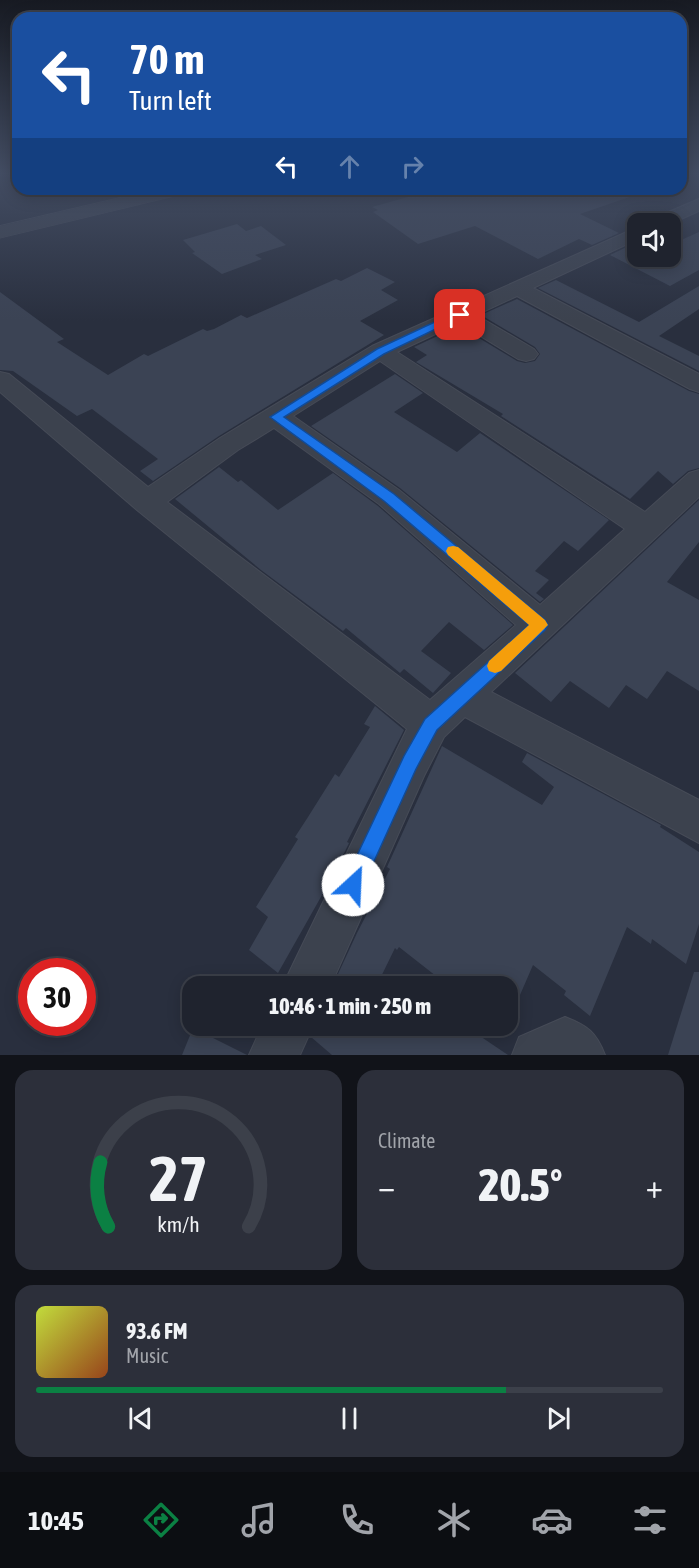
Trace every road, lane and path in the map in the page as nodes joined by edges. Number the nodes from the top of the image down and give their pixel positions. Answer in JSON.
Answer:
{"nodes":[{"id":1,"x":41,"y":222,"type":"edge"},
{"id":2,"x":0,"y":232,"type":"edge"},
{"id":3,"x":627,"y":237,"type":"edge"},
{"id":4,"x":516,"y":287,"type":"junction"},
{"id":5,"x":460,"y":315,"type":"junction"},
{"id":6,"x":380,"y":351,"type":"junction"},
{"id":7,"x":526,"y":354,"type":"dead end"},
{"id":8,"x":0,"y":379,"type":"edge"},
{"id":9,"x":699,"y":384,"type":"edge"},
{"id":10,"x":276,"y":417,"type":"junction"},
{"id":11,"x":699,"y":480,"type":"edge"},
{"id":12,"x":147,"y":502,"type":"junction"},
{"id":13,"x":646,"y":528,"type":"junction"},
{"id":14,"x":540,"y":625,"type":"junction"},
{"id":15,"x":462,"y":696,"type":"junction"},
{"id":16,"x":431,"y":724,"type":"junction"},
{"id":17,"x":699,"y":822,"type":"edge"},
{"id":18,"x":311,"y":976,"type":"edge"},
{"id":19,"x":283,"y":1036,"type":"edge"},
{"id":20,"x":274,"y":1055,"type":"edge"},
{"id":21,"x":537,"y":1055,"type":"edge"},
{"id":22,"x":580,"y":1055,"type":"edge"}],
"edges":[{"from":1,"to":2,"type":"street"},
{"from":3,"to":4,"type":"street"},
{"from":4,"to":5,"type":"street"},
{"from":4,"to":9,"type":"street"},
{"from":5,"to":6,"type":"street"},
{"from":5,"to":7,"type":"street"},
{"from":6,"to":10,"type":"street"},
{"from":6,"to":13,"type":"street"},
{"from":8,"to":12,"type":"street"},
{"from":10,"to":12,"type":"street"},
{"from":10,"to":14,"type":"street"},
{"from":11,"to":13,"type":"street"},
{"from":12,"to":16,"type":"street"},
{"from":13,"to":14,"type":"street"},
{"from":14,"to":15,"type":"street"},
{"from":15,"to":16,"type":"street"},
{"from":15,"to":17,"type":"street"},
{"from":16,"to":18,"type":"street"},
{"from":19,"to":20,"type":"street"},
{"from":21,"to":22,"type":"street"}]}
